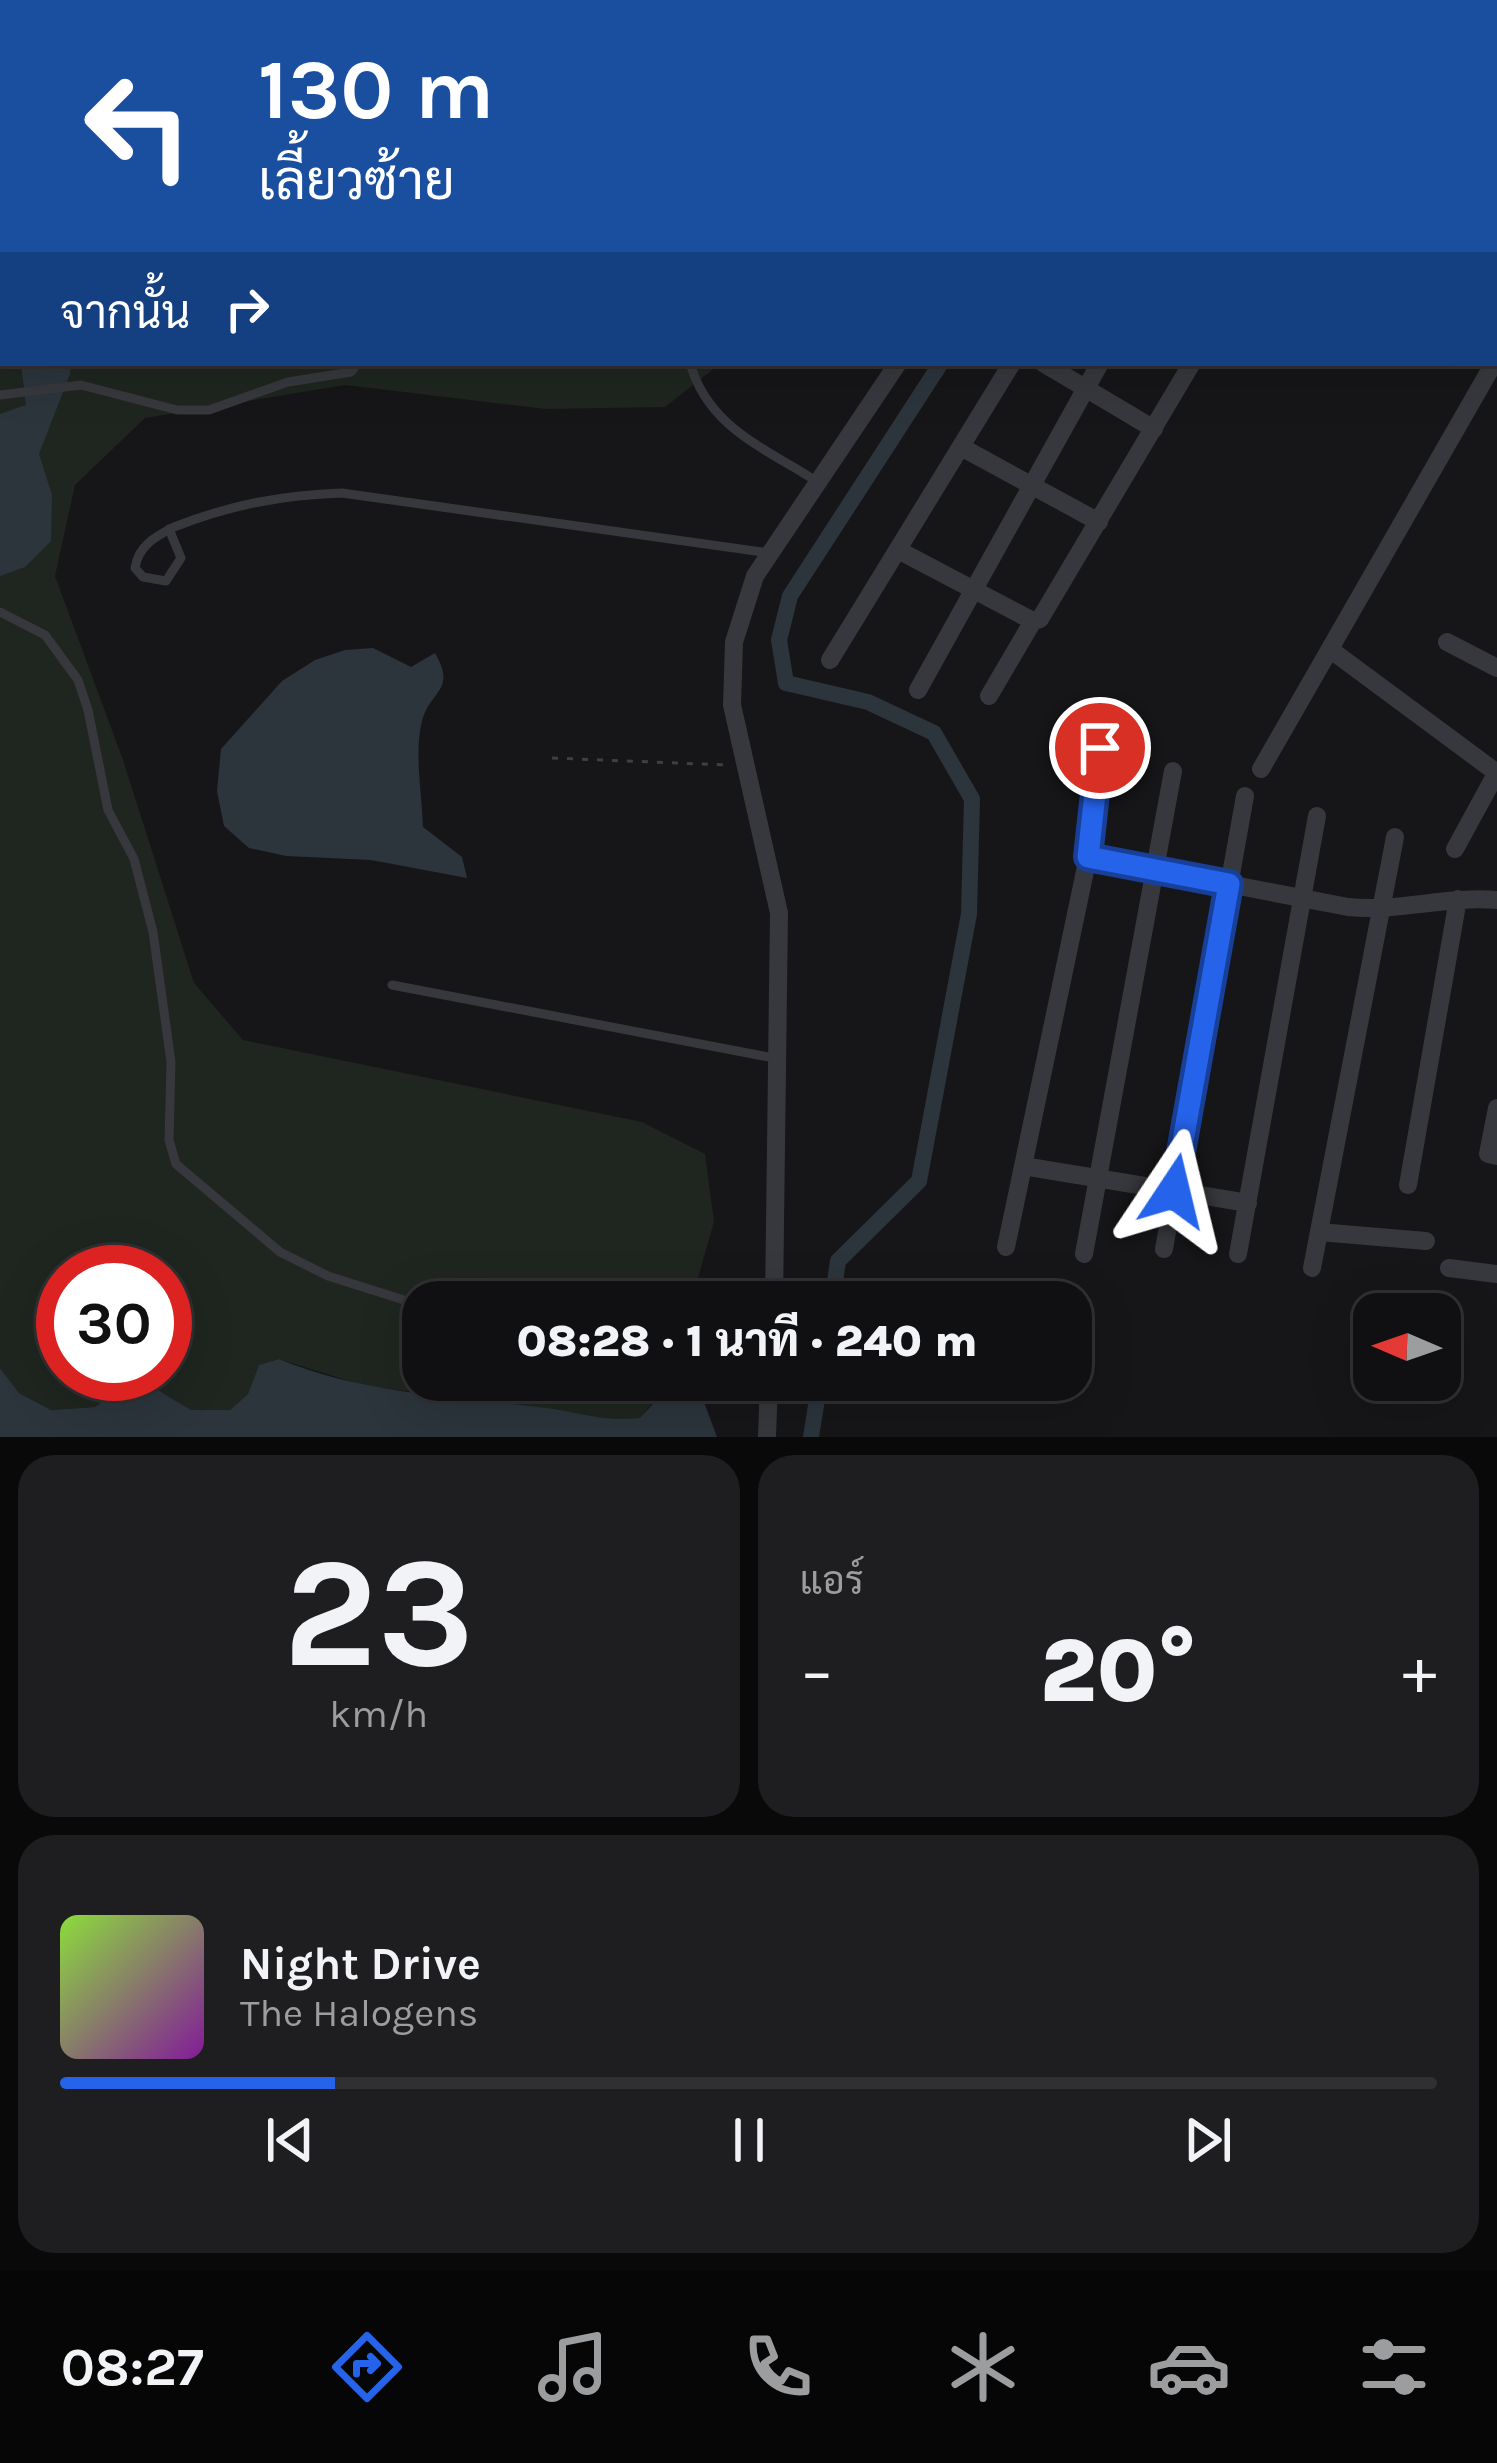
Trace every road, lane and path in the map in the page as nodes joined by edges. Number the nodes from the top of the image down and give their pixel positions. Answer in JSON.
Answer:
{"nodes":[{"id":1,"x":356,"y":366,"type":"edge"},
{"id":2,"x":691,"y":366,"type":"edge"},
{"id":3,"x":896,"y":366,"type":"edge"},
{"id":4,"x":1010,"y":366,"type":"edge"},
{"id":5,"x":1048,"y":366,"type":"edge"},
{"id":6,"x":1098,"y":366,"type":"edge"},
{"id":7,"x":1190,"y":366,"type":"edge"},
{"id":8,"x":1492,"y":366,"type":"edge"},
{"id":9,"x":1087,"y":387,"type":"junction"},
{"id":10,"x":0,"y":395,"type":"edge"},
{"id":11,"x":1154,"y":428,"type":"junction"},
{"id":12,"x":961,"y":447,"type":"junction"},
{"id":13,"x":816,"y":481,"type":"junction"},
{"id":14,"x":1032,"y":486,"type":"junction"},
{"id":15,"x":1100,"y":522,"type":"junction"},
{"id":16,"x":169,"y":530,"type":"junction"},
{"id":17,"x":898,"y":550,"type":"junction"},
{"id":18,"x":769,"y":553,"type":"junction"},
{"id":19,"x":974,"y":590,"type":"junction"},
{"id":20,"x":0,"y":612,"type":"edge"},
{"id":21,"x":1034,"y":621,"type":"junction"},
{"id":22,"x":1447,"y":642,"type":"dead end"},
{"id":23,"x":1331,"y":650,"type":"junction"},
{"id":24,"x":830,"y":660,"type":"dead end"},
{"id":25,"x":1497,"y":668,"type":"edge"},
{"id":26,"x":918,"y":690,"type":"dead end"},
{"id":27,"x":989,"y":696,"type":"dead end"},
{"id":28,"x":1100,"y":748,"type":"dead end"},
{"id":29,"x":552,"y":758,"type":"dead end"},
{"id":30,"x":747,"y":766,"type":"junction"},
{"id":31,"x":1261,"y":769,"type":"dead end"},
{"id":32,"x":1173,"y":771,"type":"dead end"},
{"id":33,"x":1495,"y":782,"type":"edge"},
{"id":34,"x":1246,"y":796,"type":"dead end"},
{"id":35,"x":1317,"y":816,"type":"dead end"},
{"id":36,"x":1395,"y":837,"type":"dead end"},
{"id":37,"x":1455,"y":849,"type":"dead end"},
{"id":38,"x":1088,"y":857,"type":"junction"},
{"id":39,"x":1152,"y":869,"type":"junction"},
{"id":40,"x":1229,"y":884,"type":"junction"},
{"id":41,"x":1304,"y":899,"type":"junction"},
{"id":42,"x":1458,"y":899,"type":"junction"},
{"id":43,"x":1497,"y":900,"type":"edge"},
{"id":44,"x":1378,"y":910,"type":"junction"},
{"id":45,"x":392,"y":985,"type":"dead end"},
{"id":46,"x":779,"y":1059,"type":"junction"},
{"id":47,"x":1497,"y":1108,"type":"edge"},
{"id":48,"x":1497,"y":1156,"type":"edge"},
{"id":49,"x":1023,"y":1166,"type":"junction"},
{"id":50,"x":1098,"y":1176,"type":"junction"},
{"id":51,"x":1408,"y":1185,"type":"dead end"},
{"id":52,"x":1174,"y":1191,"type":"junction"},
{"id":53,"x":1248,"y":1203,"type":"junction"},
{"id":54,"x":1319,"y":1232,"type":"junction"},
{"id":55,"x":1426,"y":1240,"type":"dead end"},
{"id":56,"x":1006,"y":1247,"type":"dead end"},
{"id":57,"x":1164,"y":1249,"type":"dead end"},
{"id":58,"x":1084,"y":1254,"type":"dead end"},
{"id":59,"x":1238,"y":1254,"type":"dead end"},
{"id":60,"x":1312,"y":1268,"type":"dead end"},
{"id":61,"x":1449,"y":1268,"type":"dead end"},
{"id":62,"x":1497,"y":1274,"type":"edge"},
{"id":63,"x":774,"y":1281,"type":"edge"},
{"id":64,"x":402,"y":1299,"type":"edge"},
{"id":65,"x":768,"y":1401,"type":"edge"},
{"id":66,"x":767,"y":1437,"type":"edge"}],
"edges":[{"from":1,"to":10,"type":"lane"},
{"from":2,"to":13,"type":"lane"},
{"from":3,"to":13,"type":"street"},
{"from":4,"to":12,"type":"street"},
{"from":5,"to":9,"type":"street"},
{"from":6,"to":9,"type":"street"},
{"from":7,"to":11,"type":"street"},
{"from":8,"to":23,"type":"street"},
{"from":9,"to":11,"type":"street"},
{"from":9,"to":14,"type":"street"},
{"from":11,"to":15,"type":"street"},
{"from":12,"to":14,"type":"street"},
{"from":12,"to":17,"type":"street"},
{"from":13,"to":18,"type":"street"},
{"from":14,"to":15,"type":"street"},
{"from":14,"to":19,"type":"street"},
{"from":15,"to":21,"type":"street"},
{"from":16,"to":16,"type":"lane"},
{"from":16,"to":18,"type":"lane"},
{"from":17,"to":19,"type":"street"},
{"from":17,"to":24,"type":"street"},
{"from":18,"to":30,"type":"street"},
{"from":19,"to":21,"type":"street"},
{"from":19,"to":26,"type":"street"},
{"from":20,"to":64,"type":"lane"},
{"from":21,"to":27,"type":"street"},
{"from":22,"to":25,"type":"street"},
{"from":23,"to":31,"type":"street"},
{"from":23,"to":33,"type":"street"},
{"from":28,"to":38,"type":"street"},
{"from":29,"to":30,"type":"path"},
{"from":30,"to":46,"type":"street"},
{"from":32,"to":39,"type":"street"},
{"from":33,"to":37,"type":"street"},
{"from":34,"to":40,"type":"street"},
{"from":35,"to":41,"type":"street"},
{"from":36,"to":44,"type":"street"},
{"from":38,"to":39,"type":"street"},
{"from":38,"to":49,"type":"street"},
{"from":39,"to":40,"type":"street"},
{"from":39,"to":50,"type":"street"},
{"from":40,"to":41,"type":"street"},
{"from":40,"to":52,"type":"street"},
{"from":41,"to":44,"type":"street"},
{"from":41,"to":53,"type":"street"},
{"from":42,"to":43,"type":"street"},
{"from":42,"to":44,"type":"street"},
{"from":42,"to":51,"type":"street"},
{"from":44,"to":54,"type":"street"},
{"from":45,"to":46,"type":"lane"},
{"from":46,"to":63,"type":"street"},
{"from":47,"to":48,"type":"street"},
{"from":49,"to":50,"type":"street"},
{"from":49,"to":56,"type":"street"},
{"from":50,"to":52,"type":"street"},
{"from":50,"to":58,"type":"street"},
{"from":52,"to":53,"type":"street"},
{"from":52,"to":57,"type":"street"},
{"from":53,"to":59,"type":"street"},
{"from":54,"to":55,"type":"street"},
{"from":54,"to":60,"type":"street"},
{"from":61,"to":62,"type":"street"},
{"from":65,"to":66,"type":"street"}]}
